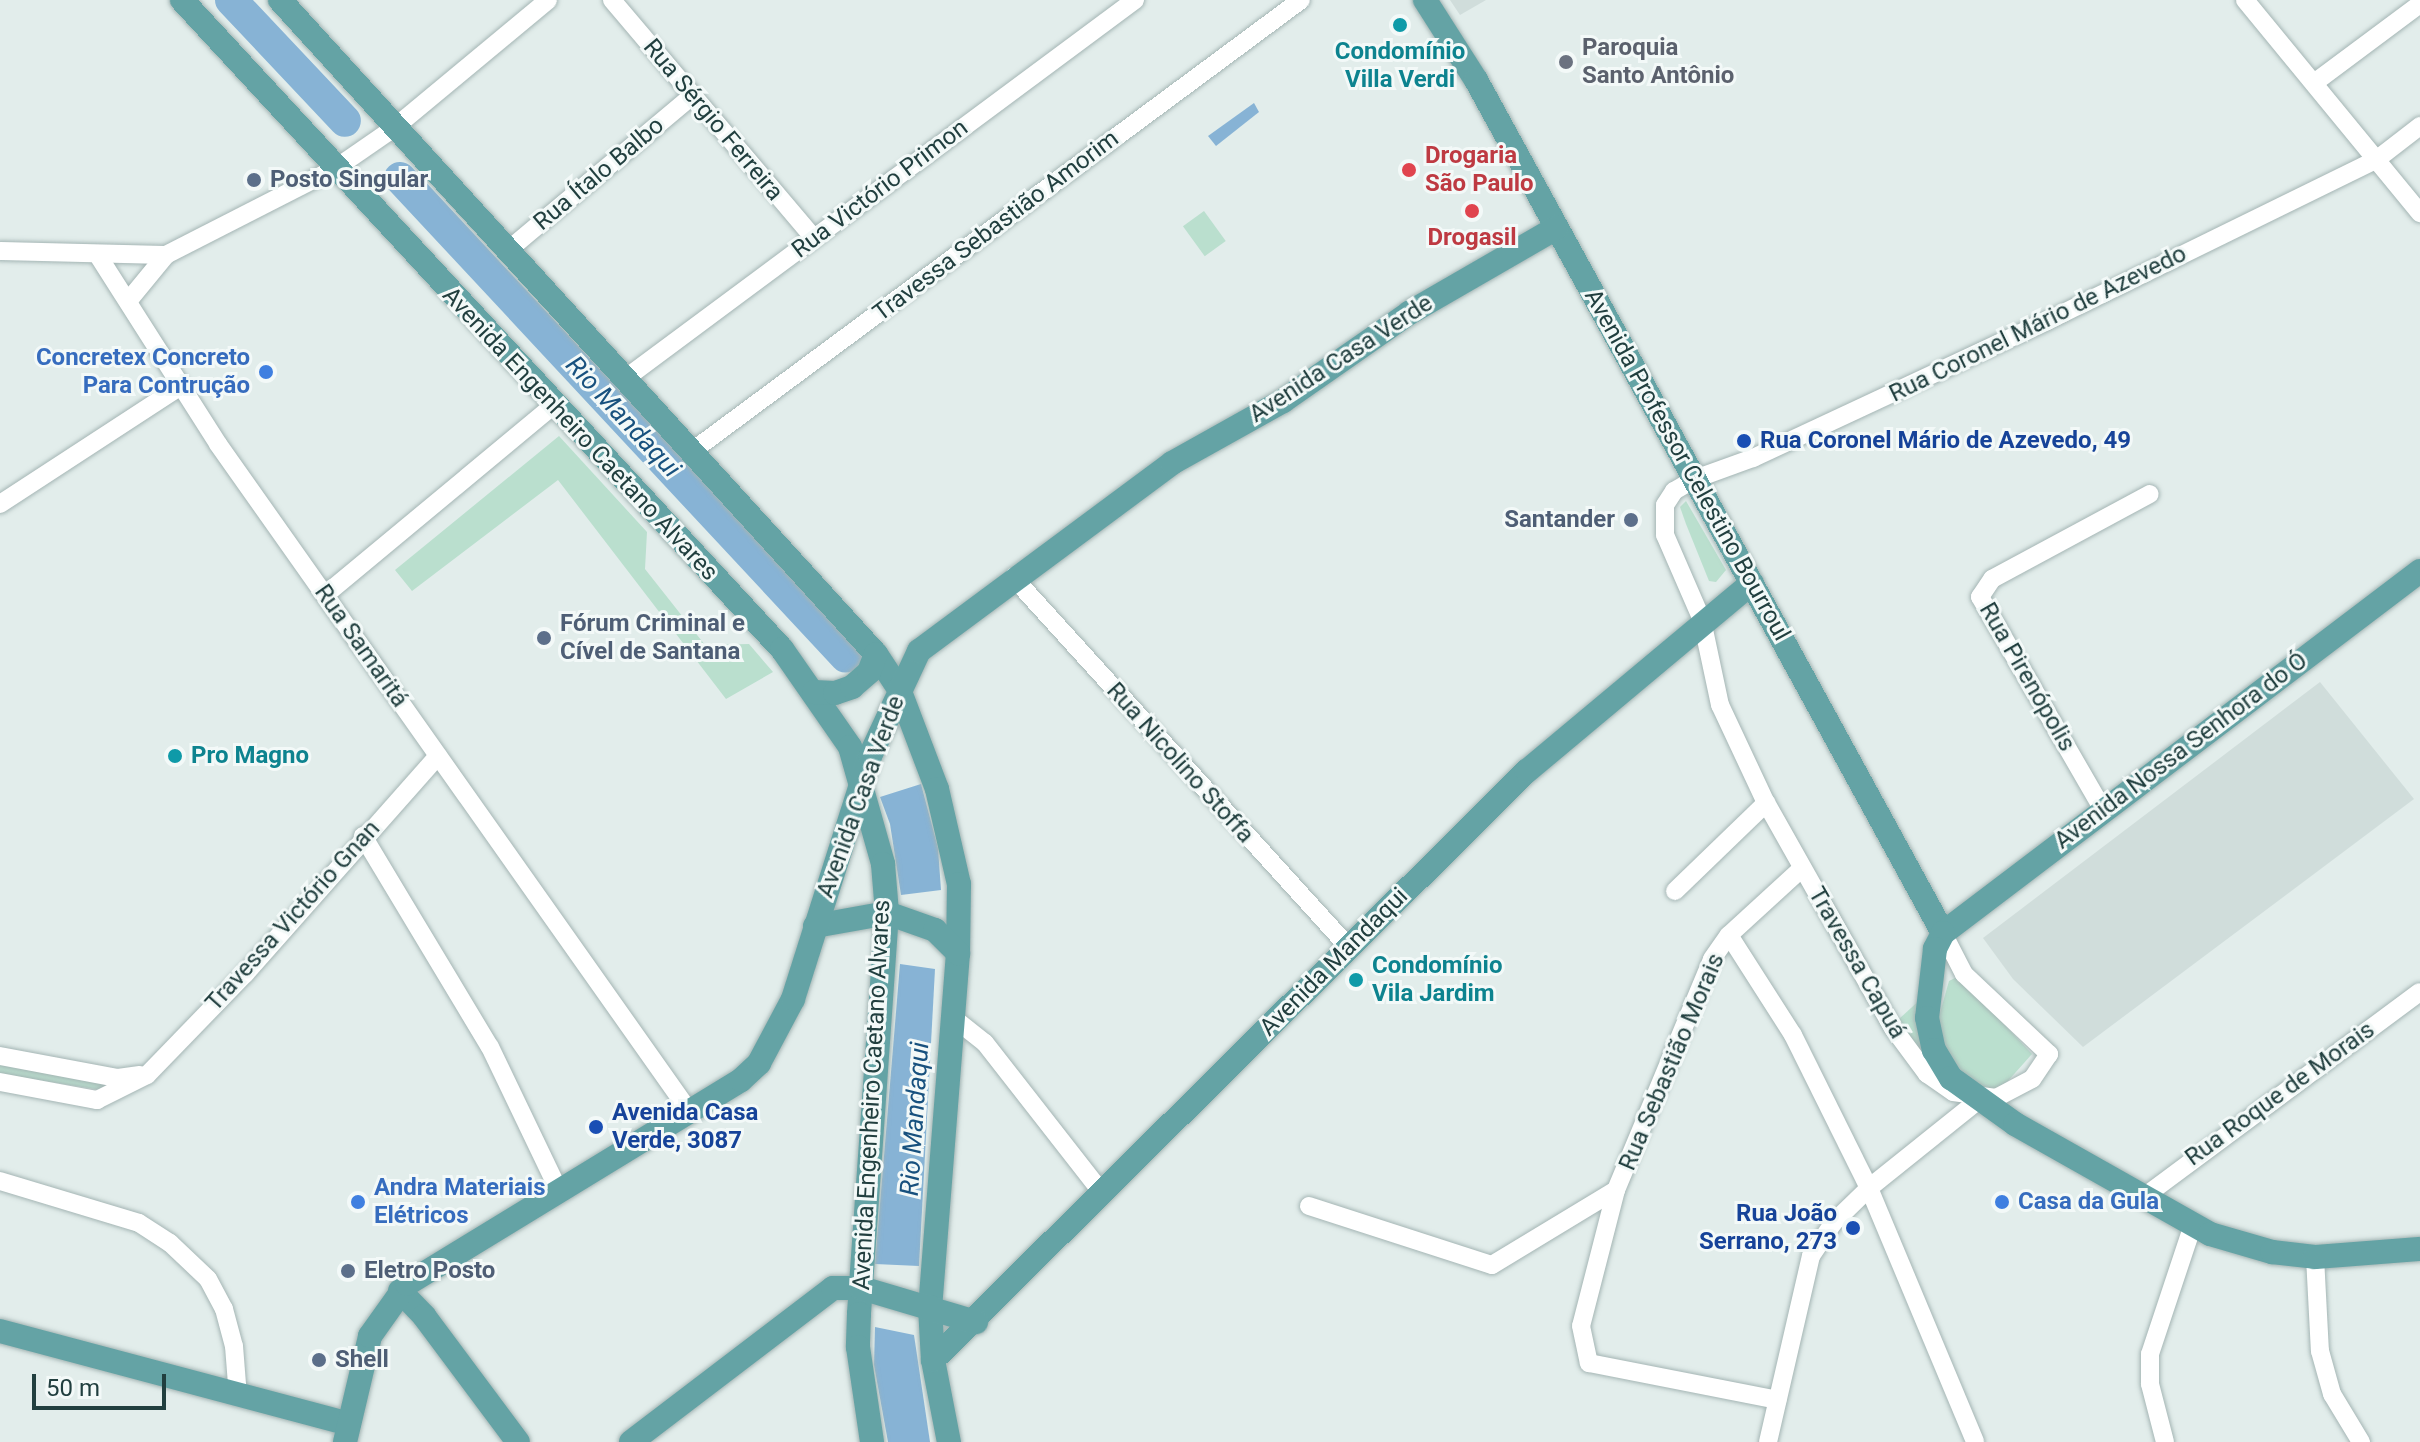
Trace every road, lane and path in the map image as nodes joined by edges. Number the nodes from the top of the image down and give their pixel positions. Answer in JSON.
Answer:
{"nodes":[{"id":1,"x":182,"y":0,"type":"edge"},
{"id":2,"x":280,"y":0,"type":"edge"},
{"id":3,"x":516,"y":0,"type":"edge"},
{"id":4,"x":548,"y":0,"type":"edge"},
{"id":5,"x":612,"y":0,"type":"edge"},
{"id":6,"x":1135,"y":0,"type":"edge"},
{"id":7,"x":1301,"y":0,"type":"edge"},
{"id":8,"x":1425,"y":0,"type":"edge"},
{"id":9,"x":2271,"y":0,"type":"edge"},
{"id":10,"x":2420,"y":4,"type":"edge"},
{"id":11,"x":2250,"y":6,"type":"edge"},
{"id":12,"x":529,"y":16,"type":"junction"},
{"id":13,"x":2314,"y":83,"type":"junction"},
{"id":14,"x":691,"y":97,"type":"junction"},
{"id":15,"x":2420,"y":126,"type":"edge"},
{"id":16,"x":394,"y":128,"type":"junction"},
{"id":17,"x":2376,"y":160,"type":"junction"},
{"id":18,"x":336,"y":168,"type":"junction"},
{"id":19,"x":2420,"y":213,"type":"edge"},
{"id":20,"x":1556,"y":228,"type":"junction"},
{"id":21,"x":814,"y":238,"type":"junction"},
{"id":22,"x":0,"y":251,"type":"edge"},
{"id":23,"x":506,"y":252,"type":"junction"},
{"id":24,"x":166,"y":255,"type":"junction"},
{"id":25,"x":99,"y":257,"type":"junction"},
{"id":26,"x":129,"y":300,"type":"junction"},
{"id":27,"x":626,"y":378,"type":"junction"},
{"id":28,"x":181,"y":386,"type":"junction"},
{"id":29,"x":554,"y":405,"type":"junction"},
{"id":30,"x":691,"y":452,"type":"junction"},
{"id":31,"x":1695,"y":479,"type":"junction"},
{"id":32,"x":2150,"y":494,"type":"dead end"},
{"id":33,"x":0,"y":504,"type":"edge"},
{"id":34,"x":2420,"y":571,"type":"edge"},
{"id":35,"x":1013,"y":577,"type":"junction"},
{"id":36,"x":1752,"y":583,"type":"junction"},
{"id":37,"x":325,"y":595,"type":"junction"},
{"id":38,"x":1702,"y":620,"type":"junction"},
{"id":39,"x":876,"y":654,"type":"junction"},
{"id":40,"x":899,"y":689,"type":"junction"},
{"id":41,"x":814,"y":692,"type":"junction"},
{"id":42,"x":438,"y":756,"type":"junction"},
{"id":43,"x":862,"y":781,"type":"junction"},
{"id":44,"x":1766,"y":803,"type":"junction"},
{"id":45,"x":2102,"y":808,"type":"junction"},
{"id":46,"x":363,"y":836,"type":"junction"},
{"id":47,"x":1802,"y":868,"type":"junction"},
{"id":48,"x":1675,"y":891,"type":"dead end"},
{"id":49,"x":887,"y":913,"type":"junction"},
{"id":50,"x":815,"y":926,"type":"junction"},
{"id":51,"x":1943,"y":933,"type":"junction"},
{"id":52,"x":1729,"y":935,"type":"junction"},
{"id":53,"x":1349,"y":947,"type":"junction"},
{"id":54,"x":958,"y":953,"type":"junction"},
{"id":55,"x":2420,"y":992,"type":"edge"},
{"id":56,"x":951,"y":1016,"type":"junction"},
{"id":57,"x":0,"y":1056,"type":"edge"},
{"id":58,"x":147,"y":1075,"type":"junction"},
{"id":59,"x":0,"y":1082,"type":"edge"},
{"id":60,"x":1980,"y":1099,"type":"junction"},
{"id":61,"x":689,"y":1111,"type":"junction"},
{"id":62,"x":0,"y":1181,"type":"edge"},
{"id":63,"x":1869,"y":1188,"type":"junction"},
{"id":64,"x":558,"y":1189,"type":"junction"},
{"id":65,"x":1616,"y":1190,"type":"junction"},
{"id":66,"x":1102,"y":1193,"type":"junction"},
{"id":67,"x":2141,"y":1199,"type":"junction"},
{"id":68,"x":1309,"y":1206,"type":"dead end"},
{"id":69,"x":2193,"y":1225,"type":"junction"},
{"id":70,"x":2420,"y":1249,"type":"edge"},
{"id":71,"x":2315,"y":1257,"type":"junction"},
{"id":72,"x":861,"y":1288,"type":"junction"},
{"id":73,"x":400,"y":1291,"type":"junction"},
{"id":74,"x":930,"y":1307,"type":"junction"},
{"id":75,"x":976,"y":1322,"type":"junction"},
{"id":76,"x":0,"y":1331,"type":"edge"},
{"id":77,"x":933,"y":1360,"type":"junction"},
{"id":78,"x":238,"y":1397,"type":"junction"},
{"id":79,"x":1777,"y":1400,"type":"junction"},
{"id":80,"x":347,"y":1433,"type":"edge"},
{"id":81,"x":518,"y":1442,"type":"edge"},
{"id":82,"x":631,"y":1442,"type":"edge"},
{"id":83,"x":872,"y":1442,"type":"edge"},
{"id":84,"x":949,"y":1442,"type":"edge"},
{"id":85,"x":1768,"y":1442,"type":"edge"},
{"id":86,"x":1975,"y":1442,"type":"edge"},
{"id":87,"x":2165,"y":1442,"type":"edge"},
{"id":88,"x":2361,"y":1442,"type":"edge"}],
"edges":[{"from":1,"to":18,"type":"main road","name":"Avenida Engenheiro Caetano Alvares"},
{"from":2,"to":16,"type":"main road"},
{"from":3,"to":12,"type":"street"},
{"from":4,"to":12,"type":"street"},
{"from":5,"to":14,"type":"street","name":"Rua Sérgio Ferreira"},
{"from":6,"to":21,"type":"street","name":"Rua Victório Primon"},
{"from":7,"to":30,"type":"street","name":"Travessa Sebastião Amorim"},
{"from":8,"to":20,"type":"main road","name":"Avenida Professor Celestino Bourroul"},
{"from":9,"to":11,"type":"street"},
{"from":10,"to":13,"type":"street"},
{"from":11,"to":13,"type":"street"},
{"from":12,"to":16,"type":"street"},
{"from":13,"to":17,"type":"street"},
{"from":14,"to":21,"type":"street","name":"Rua Sérgio Ferreira"},
{"from":14,"to":23,"type":"street","name":"Rua Ítalo Balbo"},
{"from":15,"to":17,"type":"street","name":"Rua Coronel Mário de Azevedo"},
{"from":16,"to":18,"type":"street"},
{"from":16,"to":23,"type":"main road"},
{"from":17,"to":19,"type":"street"},
{"from":17,"to":31,"type":"street","name":"Rua Coronel Mário de Azevedo"},
{"from":18,"to":24,"type":"street"},
{"from":18,"to":29,"type":"main road","name":"Avenida Engenheiro Caetano Alvares"},
{"from":20,"to":31,"type":"main road","name":"Avenida Professor Celestino Bourroul"},
{"from":20,"to":35,"type":"main road","name":"Avenida Casa Verde"},
{"from":21,"to":27,"type":"street","name":"Rua Victório Primon"},
{"from":22,"to":25,"type":"street"},
{"from":23,"to":27,"type":"main road"},
{"from":24,"to":25,"type":"street"},
{"from":24,"to":26,"type":"street"},
{"from":25,"to":26,"type":"street","name":"Rua Samaritá"},
{"from":26,"to":28,"type":"street","name":"Rua Samaritá"},
{"from":27,"to":30,"type":"main road"},
{"from":28,"to":33,"type":"street"},
{"from":28,"to":37,"type":"street","name":"Rua Samaritá"},
{"from":29,"to":37,"type":"street"},
{"from":29,"to":41,"type":"main road","name":"Avenida Engenheiro Caetano Alvares"},
{"from":30,"to":39,"type":"main road"},
{"from":31,"to":36,"type":"main road","name":"Avenida Professor Celestino Bourroul"},
{"from":31,"to":38,"type":"street","name":"Travessa Capuá"},
{"from":32,"to":45,"type":"street","name":"Rua Pirenópolis"},
{"from":34,"to":45,"type":"main road","name":"Avenida Nossa Senhora do Ó"},
{"from":35,"to":40,"type":"main road","name":"Avenida Casa Verde"},
{"from":35,"to":53,"type":"street","name":"Rua Nicolino Stoffa"},
{"from":36,"to":38,"type":"main road","name":"Avenida Mandaqui"},
{"from":36,"to":51,"type":"main road","name":"Avenida Professor Celestino Bourroul"},
{"from":37,"to":42,"type":"street","name":"Rua Samaritá"},
{"from":38,"to":44,"type":"street","name":"Travessa Capuá"},
{"from":38,"to":53,"type":"main road","name":"Avenida Mandaqui"},
{"from":39,"to":40,"type":"main road"},
{"from":39,"to":41,"type":"main road"},
{"from":40,"to":43,"type":"main road","name":"Avenida Casa Verde"},
{"from":40,"to":54,"type":"main road"},
{"from":41,"to":43,"type":"main road","name":"Avenida Engenheiro Caetano Alvares"},
{"from":42,"to":46,"type":"street","name":"Travessa Victório Gnan"},
{"from":42,"to":61,"type":"street","name":"Rua Samaritá"},
{"from":43,"to":49,"type":"main road","name":"Avenida Engenheiro Caetano Alvares"},
{"from":43,"to":50,"type":"main road","name":"Avenida Casa Verde"},
{"from":44,"to":47,"type":"street","name":"Travessa Capuá"},
{"from":44,"to":48,"type":"street"},
{"from":45,"to":51,"type":"main road","name":"Avenida Nossa Senhora do Ó"},
{"from":46,"to":58,"type":"street","name":"Travessa Victório Gnan"},
{"from":46,"to":64,"type":"street"},
{"from":47,"to":52,"type":"street","name":"Rua Sebastião Morais"},
{"from":47,"to":60,"type":"street","name":"Travessa Capuá"},
{"from":49,"to":50,"type":"main road"},
{"from":49,"to":54,"type":"main road"},
{"from":49,"to":72,"type":"main road","name":"Avenida Engenheiro Caetano Alvares"},
{"from":50,"to":61,"type":"main road","name":"Avenida Casa Verde"},
{"from":51,"to":60,"type":"main road","name":"Travessa Capuá"},
{"from":51,"to":60,"type":"street"},
{"from":52,"to":63,"type":"street"},
{"from":52,"to":65,"type":"street","name":"Rua Sebastião Morais"},
{"from":53,"to":66,"type":"main road","name":"Avenida Mandaqui"},
{"from":54,"to":56,"type":"main road"},
{"from":55,"to":67,"type":"street","name":"Rua Roque de Morais"},
{"from":56,"to":66,"type":"street"},
{"from":56,"to":74,"type":"main road"},
{"from":57,"to":58,"type":"street"},
{"from":58,"to":59,"type":"street","name":"Travessa Victório Gnan"},
{"from":60,"to":63,"type":"street"},
{"from":60,"to":67,"type":"main road"},
{"from":61,"to":64,"type":"main road","name":"Avenida Casa Verde"},
{"from":62,"to":78,"type":"street"},
{"from":63,"to":79,"type":"street"},
{"from":63,"to":86,"type":"street"},
{"from":64,"to":73,"type":"main road","name":"Avenida Casa Verde"},
{"from":65,"to":68,"type":"street","name":"Rua Sebastião Morais"},
{"from":65,"to":79,"type":"street"},
{"from":66,"to":75,"type":"main road","name":"Avenida Mandaqui"},
{"from":67,"to":69,"type":"main road"},
{"from":69,"to":71,"type":"main road"},
{"from":69,"to":87,"type":"street"},
{"from":70,"to":71,"type":"main road"},
{"from":71,"to":88,"type":"street"},
{"from":72,"to":74,"type":"main road"},
{"from":72,"to":82,"type":"main road"},
{"from":72,"to":83,"type":"main road","name":"Avenida Engenheiro Caetano Alvares"},
{"from":73,"to":80,"type":"main road","name":"Avenida Casa Verde"},
{"from":73,"to":81,"type":"main road"},
{"from":74,"to":75,"type":"main road"},
{"from":74,"to":77,"type":"main road"},
{"from":75,"to":77,"type":"main road","name":"Avenida Mandaqui"},
{"from":76,"to":78,"type":"main road"},
{"from":77,"to":84,"type":"main road"},
{"from":78,"to":80,"type":"main road"},
{"from":79,"to":85,"type":"street"}]}
